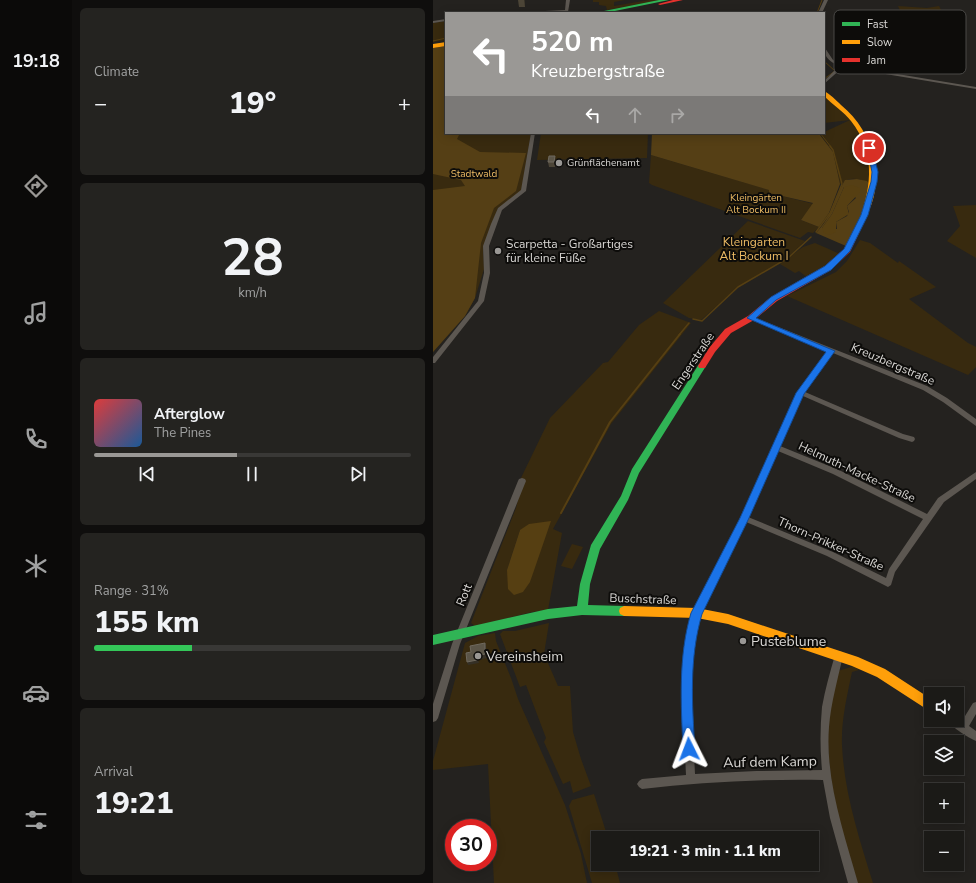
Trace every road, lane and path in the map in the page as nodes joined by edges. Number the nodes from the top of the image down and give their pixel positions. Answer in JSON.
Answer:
{"nodes":[{"id":1,"x":568,"y":0,"type":"edge"},
{"id":2,"x":667,"y":0,"type":"edge"},
{"id":3,"x":681,"y":0,"type":"edge"},
{"id":4,"x":826,"y":0,"type":"edge"},
{"id":5,"x":554,"y":12,"type":"edge"},
{"id":6,"x":602,"y":12,"type":"edge"},
{"id":7,"x":617,"y":12,"type":"edge"},
{"id":8,"x":820,"y":12,"type":"edge"},
{"id":9,"x":445,"y":20,"type":"edge"},
{"id":10,"x":433,"y":22,"type":"edge"},
{"id":11,"x":445,"y":42,"type":"edge"},
{"id":12,"x":433,"y":45,"type":"edge"},
{"id":13,"x":825,"y":51,"type":"edge"},
{"id":14,"x":834,"y":62,"type":"edge"},
{"id":15,"x":834,"y":74,"type":"edge"},
{"id":16,"x":891,"y":74,"type":"edge"},
{"id":17,"x":825,"y":82,"type":"edge"},
{"id":18,"x":976,"y":88,"type":"edge"},
{"id":19,"x":825,"y":94,"type":"edge"},
{"id":20,"x":533,"y":134,"type":"edge"},
{"id":21,"x":751,"y":318,"type":"junction"},
{"id":22,"x":831,"y":351,"type":"junction"},
{"id":23,"x":433,"y":362,"type":"edge"},
{"id":24,"x":801,"y":393,"type":"junction"},
{"id":25,"x":976,"y":423,"type":"edge"},
{"id":26,"x":912,"y":439,"type":"dead end"},
{"id":27,"x":777,"y":447,"type":"junction"},
{"id":28,"x":976,"y":475,"type":"edge"},
{"id":29,"x":522,"y":481,"type":"dead end"},
{"id":30,"x":744,"y":518,"type":"junction"},
{"id":31,"x":928,"y":518,"type":"junction"},
{"id":32,"x":582,"y":610,"type":"junction"},
{"id":33,"x":697,"y":613,"type":"junction"},
{"id":34,"x":462,"y":634,"type":"junction"},
{"id":35,"x":433,"y":640,"type":"edge"},
{"id":36,"x":839,"y":655,"type":"junction"},
{"id":37,"x":924,"y":701,"type":"edge"},
{"id":38,"x":976,"y":706,"type":"edge"},
{"id":39,"x":433,"y":718,"type":"edge"},
{"id":40,"x":963,"y":728,"type":"joint"},
{"id":41,"x":976,"y":736,"type":"edge"},
{"id":42,"x":826,"y":775,"type":"junction"},
{"id":43,"x":691,"y":778,"type":"junction"},
{"id":44,"x":642,"y":784,"type":"dead end"},
{"id":45,"x":853,"y":883,"type":"edge"}],
"edges":[{"from":1,"to":5,"type":"street"},
{"from":2,"to":6,"type":"street"},
{"from":3,"to":7,"type":"street"},
{"from":4,"to":8,"type":"street"},
{"from":9,"to":10,"type":"street"},
{"from":11,"to":12,"type":"street"},
{"from":13,"to":14,"type":"street"},
{"from":15,"to":17,"type":"street"},
{"from":16,"to":18,"type":"street"},
{"from":19,"to":21,"type":"street","name":"Engerstraße"},
{"from":20,"to":23,"type":"street"},
{"from":21,"to":22,"type":"street","name":"Kreuzbergstraße"},
{"from":21,"to":32,"type":"street","name":"Engerstraße"},
{"from":22,"to":24,"type":"street"},
{"from":22,"to":25,"type":"street","name":"Kreuzbergstraße"},
{"from":24,"to":26,"type":"street"},
{"from":24,"to":27,"type":"street"},
{"from":27,"to":30,"type":"street"},
{"from":27,"to":31,"type":"street","name":"Helmuth-Macke-Straße"},
{"from":28,"to":31,"type":"street","name":"Thorn-Prikker-Straße"},
{"from":29,"to":34,"type":"street","name":"Rott"},
{"from":30,"to":31,"type":"street","name":"Thorn-Prikker-Straße"},
{"from":30,"to":33,"type":"street"},
{"from":32,"to":33,"type":"street","name":"Buschstraße"},
{"from":32,"to":34,"type":"street","name":"Buschstraße"},
{"from":33,"to":36,"type":"street","name":"Buschstraße"},
{"from":33,"to":43,"type":"street"},
{"from":34,"to":35,"type":"street","name":"Buschstraße"},
{"from":34,"to":39,"type":"street","name":"Rott"},
{"from":36,"to":37,"type":"street","name":"Buschstraße"},
{"from":36,"to":42,"type":"street"},
{"from":38,"to":40,"type":"street"},
{"from":40,"to":41,"type":"street"},
{"from":42,"to":43,"type":"street","name":"Auf dem Kamp"},
{"from":42,"to":45,"type":"street"},
{"from":43,"to":44,"type":"street","name":"Auf dem Kamp"}]}
